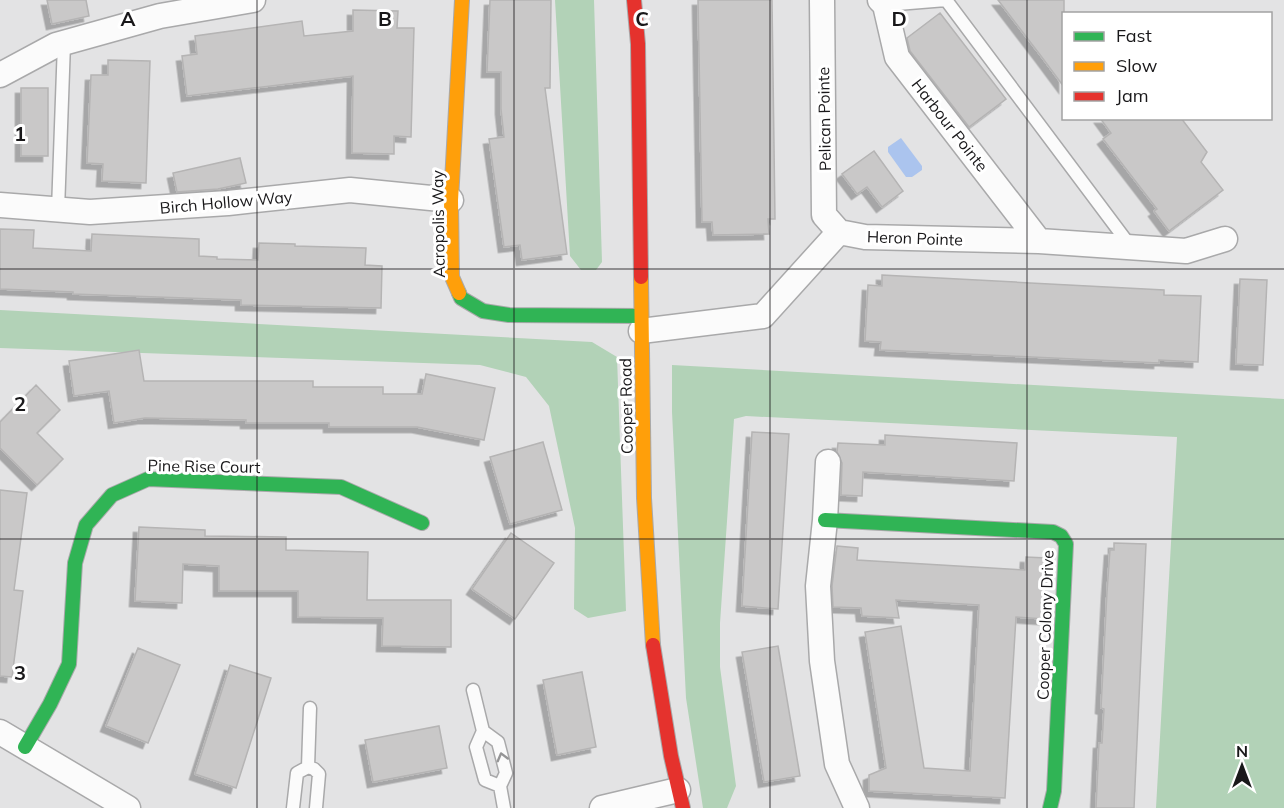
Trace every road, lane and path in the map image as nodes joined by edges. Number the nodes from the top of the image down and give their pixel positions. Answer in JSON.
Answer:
{"nodes":[{"id":1,"x":253,"y":0,"type":"edge"},
{"id":2,"x":462,"y":0,"type":"edge"},
{"id":3,"x":634,"y":0,"type":"edge"},
{"id":4,"x":822,"y":0,"type":"edge"},
{"id":5,"x":918,"y":1,"type":"edge"},
{"id":6,"x":882,"y":2,"type":"edge"},
{"id":7,"x":64,"y":43,"type":"junction"},
{"id":8,"x":0,"y":75,"type":"edge"},
{"id":9,"x":451,"y":200,"type":"junction"},
{"id":10,"x":0,"y":205,"type":"edge"},
{"id":11,"x":58,"y":210,"type":"junction"},
{"id":12,"x":839,"y":232,"type":"junction"},
{"id":13,"x":1225,"y":239,"type":"dead end"},
{"id":14,"x":1039,"y":242,"type":"junction"},
{"id":15,"x":1131,"y":247,"type":"junction"},
{"id":16,"x":641,"y":323,"type":"junction"},
{"id":17,"x":828,"y":462,"type":"dead end"},
{"id":18,"x":825,"y":520,"type":"junction"},
{"id":19,"x":422,"y":523,"type":"dead end"},
{"id":20,"x":473,"y":690,"type":"dead end"},
{"id":21,"x":310,"y":708,"type":"dead end"},
{"id":22,"x":483,"y":731,"type":"junction"},
{"id":23,"x":0,"y":732,"type":"edge"},
{"id":24,"x":25,"y":747,"type":"junction"},
{"id":25,"x":308,"y":767,"type":"junction"},
{"id":26,"x":500,"y":786,"type":"junction"},
{"id":27,"x":680,"y":799,"type":"edge"},
{"id":28,"x":128,"y":808,"type":"edge"},
{"id":29,"x":293,"y":808,"type":"edge"},
{"id":30,"x":316,"y":808,"type":"edge"},
{"id":31,"x":504,"y":808,"type":"edge"},
{"id":32,"x":602,"y":808,"type":"edge"},
{"id":33,"x":857,"y":808,"type":"edge"},
{"id":34,"x":1050,"y":808,"type":"edge"}],
"edges":[{"from":1,"to":7,"type":"street"},
{"from":2,"to":9,"type":"street","name":"Acropolis Way"},
{"from":3,"to":16,"type":"street","name":"Cooper Road"},
{"from":4,"to":12,"type":"street","name":"Pelican Pointe"},
{"from":5,"to":6,"type":"lane"},
{"from":5,"to":15,"type":"lane"},
{"from":6,"to":14,"type":"street","name":"Harbour Pointe"},
{"from":7,"to":8,"type":"street"},
{"from":7,"to":11,"type":"lane"},
{"from":9,"to":11,"type":"street","name":"Birch Hollow Way"},
{"from":9,"to":16,"type":"street","name":"Acropolis Way"},
{"from":10,"to":11,"type":"street","name":"Birch Hollow Way"},
{"from":12,"to":14,"type":"street","name":"Heron Pointe"},
{"from":12,"to":16,"type":"street"},
{"from":13,"to":15,"type":"street","name":"Heron Pointe"},
{"from":14,"to":15,"type":"street","name":"Heron Pointe"},
{"from":16,"to":27,"type":"street","name":"Cooper Road"},
{"from":17,"to":18,"type":"street"},
{"from":18,"to":33,"type":"street"},
{"from":18,"to":34,"type":"street","name":"Cooper Colony Drive"},
{"from":19,"to":24,"type":"street","name":"Pine Rise Court"},
{"from":20,"to":22,"type":"lane"},
{"from":21,"to":25,"type":"lane"},
{"from":26,"to":22,"type":"lane","one_way":true},
{"from":22,"to":26,"type":"lane"},
{"from":23,"to":24,"type":"street"},
{"from":24,"to":28,"type":"street"},
{"from":25,"to":29,"type":"lane"},
{"from":25,"to":30,"type":"lane"},
{"from":26,"to":31,"type":"lane"},
{"from":27,"to":32,"type":"street"}]}
